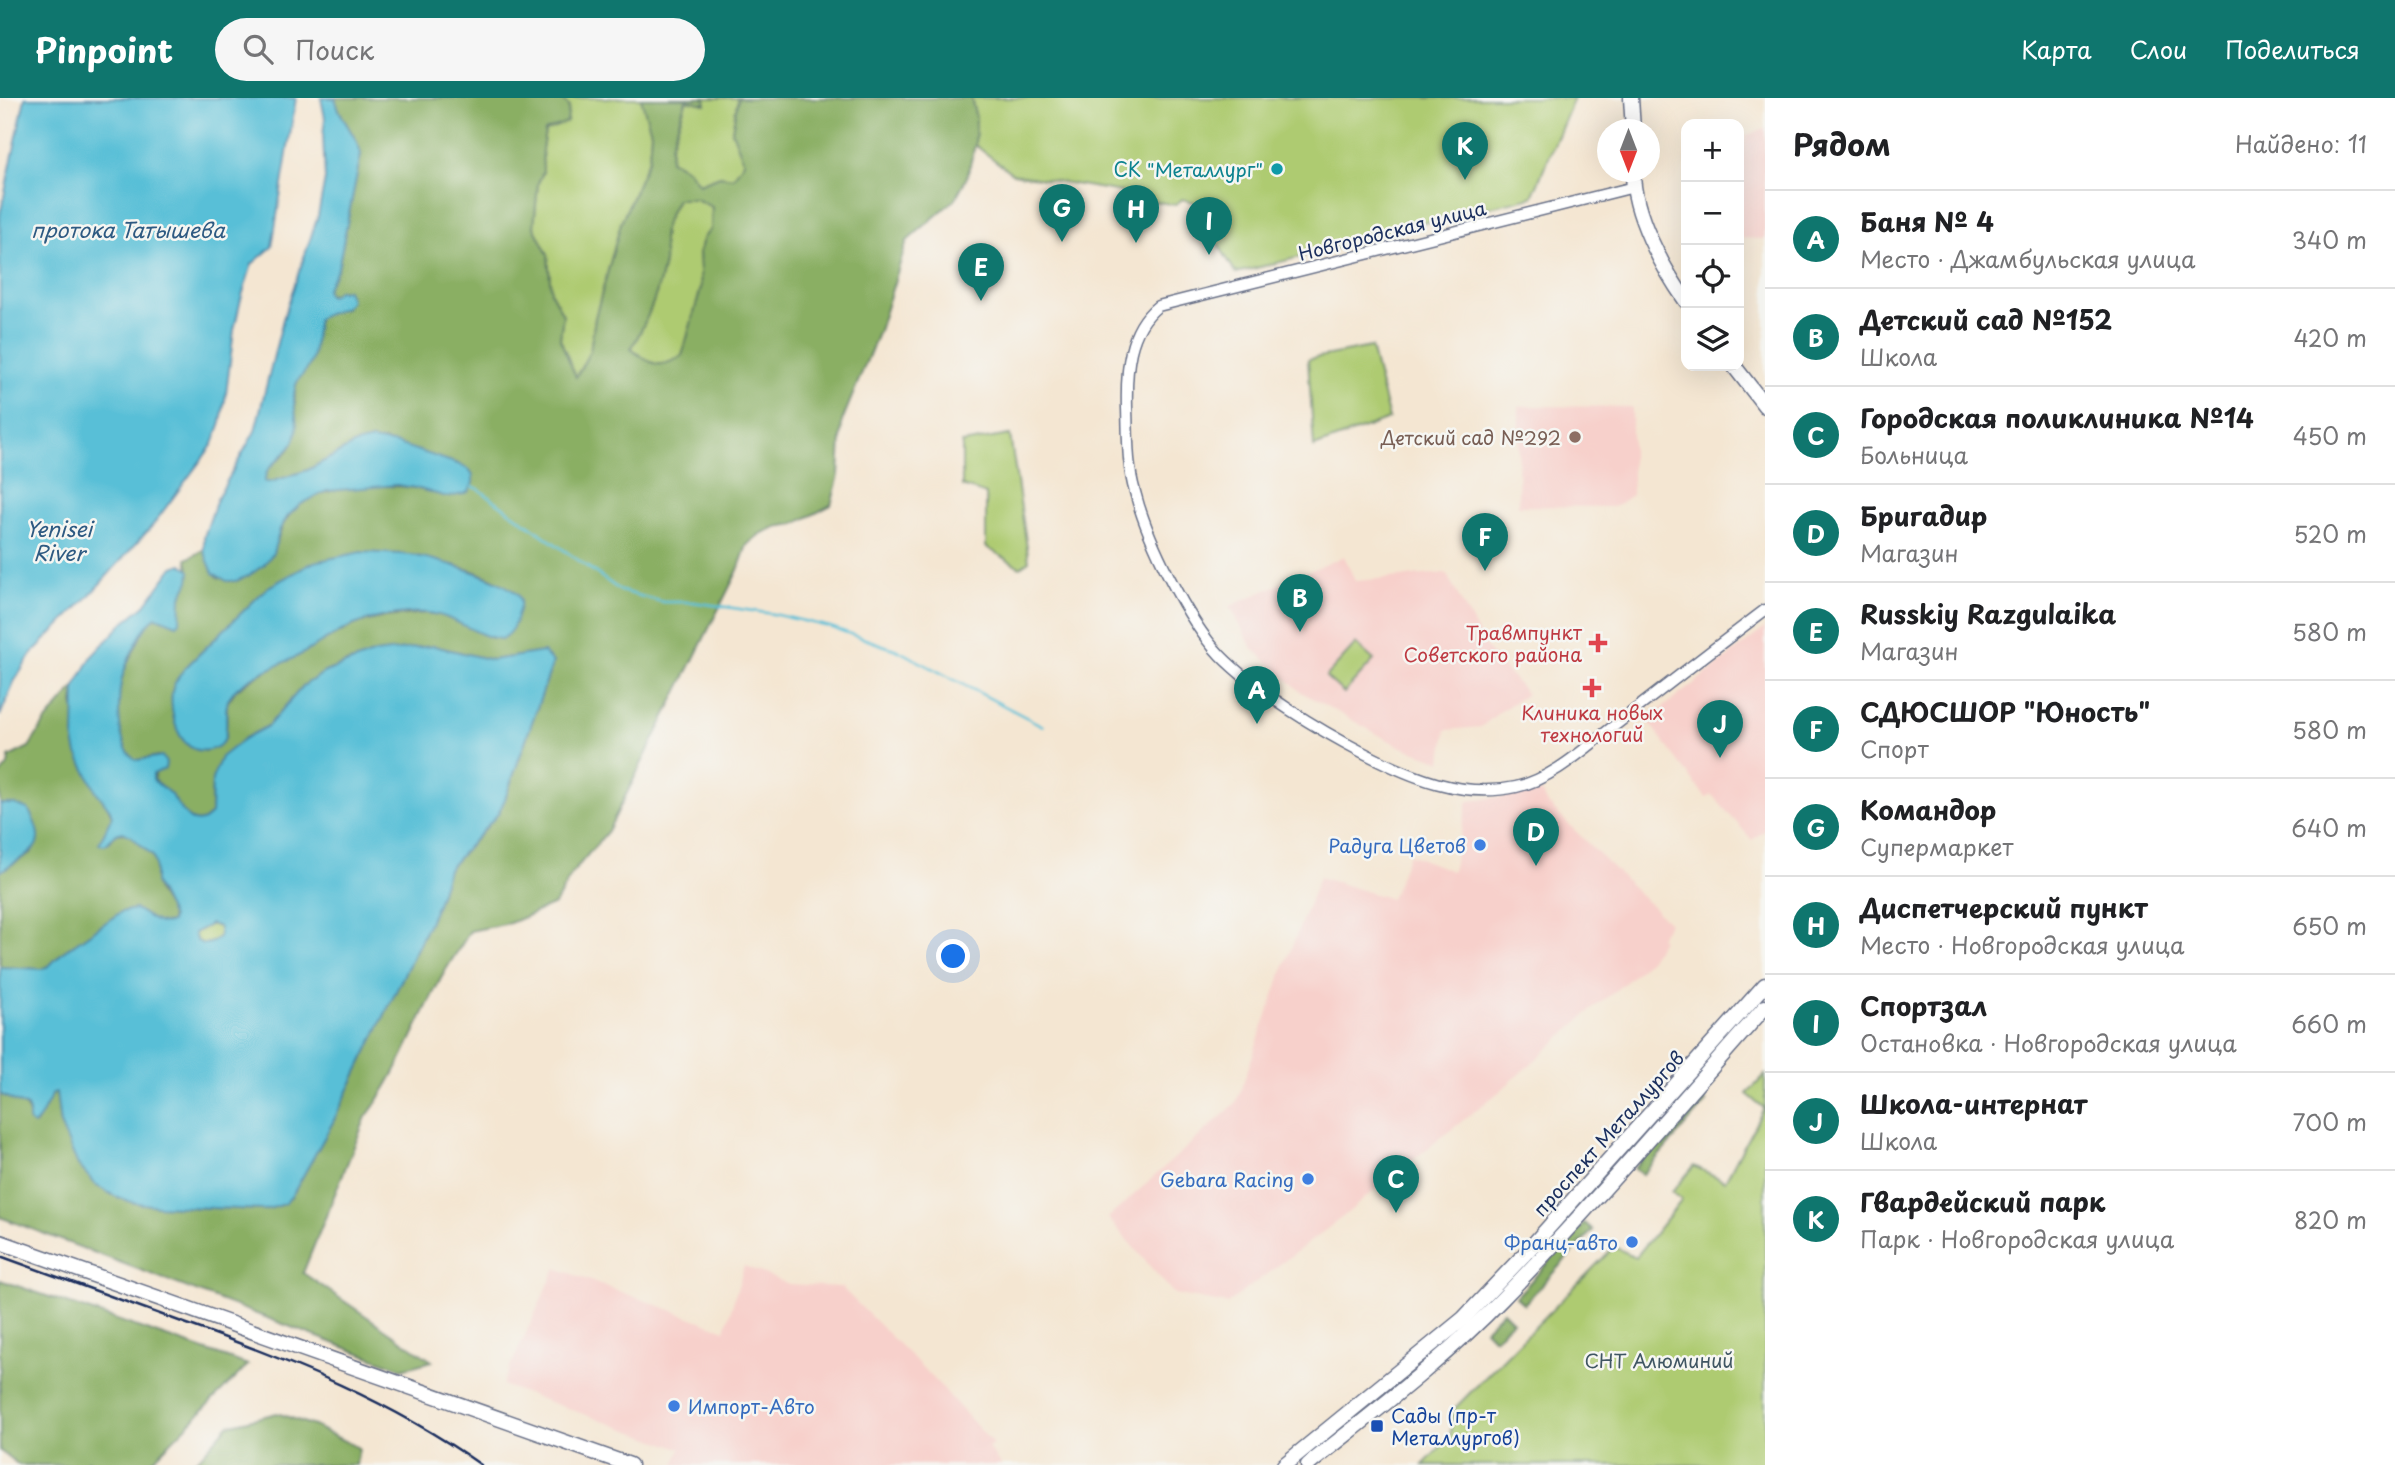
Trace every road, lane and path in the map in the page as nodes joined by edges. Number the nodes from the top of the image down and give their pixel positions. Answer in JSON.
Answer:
{"nodes":[{"id":1,"x":1631,"y":98,"type":"edge"},
{"id":2,"x":1632,"y":119,"type":"edge"},
{"id":3,"x":1634,"y":182,"type":"edge"},
{"id":4,"x":1634,"y":187,"type":"junction"},
{"id":5,"x":1681,"y":293,"type":"edge"},
{"id":6,"x":1738,"y":371,"type":"edge"},
{"id":7,"x":1765,"y":406,"type":"edge"},
{"id":8,"x":1765,"y":610,"type":"edge"},
{"id":9,"x":1765,"y":985,"type":"edge"},
{"id":10,"x":1765,"y":1007,"type":"edge"},
{"id":11,"x":0,"y":1242,"type":"edge"},
{"id":12,"x":631,"y":1465,"type":"edge"},
{"id":13,"x":1283,"y":1465,"type":"edge"},
{"id":14,"x":1308,"y":1465,"type":"edge"}],
"edges":[{"from":1,"to":2,"type":"main road"},
{"from":3,"to":4,"type":"main road"},
{"from":4,"to":5,"type":"main road"},
{"from":4,"to":8,"type":"street","name":"Новгородская улица"},
{"from":6,"to":7,"type":"main road"},
{"from":9,"to":13,"type":"main road","name":"проспект Металлургов"},
{"from":10,"to":14,"type":"main road","name":"проспект Металлургов"},
{"from":11,"to":12,"type":"main road"}]}
